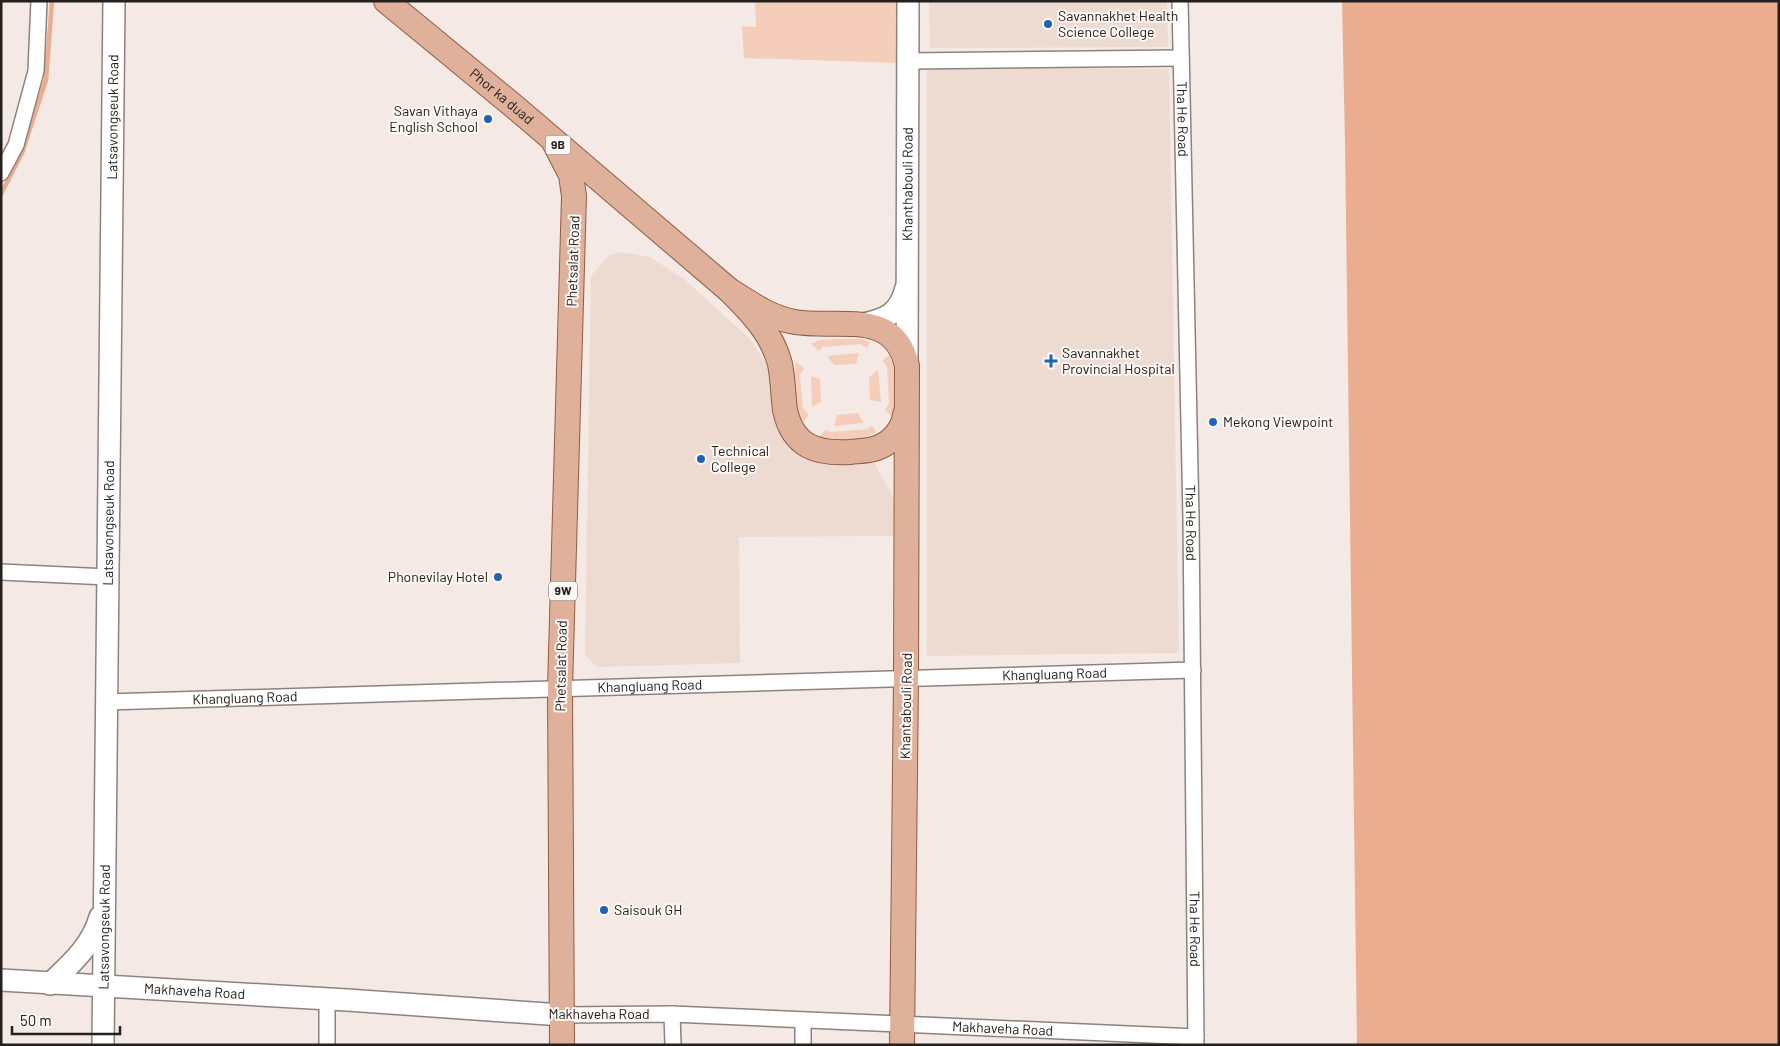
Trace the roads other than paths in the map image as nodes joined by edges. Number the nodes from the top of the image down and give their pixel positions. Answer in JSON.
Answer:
{"nodes":[{"id":1,"x":39,"y":1,"type":"edge"},
{"id":2,"x":114,"y":1,"type":"edge"},
{"id":3,"x":386,"y":1,"type":"edge"},
{"id":4,"x":908,"y":1,"type":"edge"},
{"id":5,"x":1180,"y":1,"type":"edge"},
{"id":6,"x":1181,"y":58,"type":"junction"},
{"id":7,"x":908,"y":61,"type":"junction"},
{"id":8,"x":554,"y":142,"type":"junction"},
{"id":9,"x":1,"y":173,"type":"edge"},
{"id":10,"x":625,"y":202,"type":"junction"},
{"id":11,"x":574,"y":220,"type":"junction"},
{"id":12,"x":908,"y":280,"type":"junction"},
{"id":13,"x":729,"y":290,"type":"junction"},
{"id":14,"x":862,"y":324,"type":"junction"},
{"id":15,"x":907,"y":366,"type":"junction"},
{"id":16,"x":906,"y":405,"type":"junction"},
{"id":17,"x":1,"y":572,"type":"edge"},
{"id":18,"x":108,"y":577,"type":"junction"},
{"id":19,"x":1192,"y":670,"type":"junction"},
{"id":20,"x":906,"y":678,"type":"junction"},
{"id":21,"x":560,"y":688,"type":"junction"},
{"id":22,"x":106,"y":702,"type":"junction"},
{"id":23,"x":103,"y":905,"type":"junction"},
{"id":24,"x":1,"y":980,"type":"edge"},
{"id":25,"x":50,"y":984,"type":"junction"},
{"id":26,"x":103,"y":986,"type":"junction"},
{"id":27,"x":327,"y":999,"type":"junction"},
{"id":28,"x":672,"y":1014,"type":"junction"},
{"id":29,"x":562,"y":1015,"type":"junction"},
{"id":30,"x":803,"y":1020,"type":"junction"},
{"id":31,"x":902,"y":1034,"type":"edge"},
{"id":32,"x":1196,"y":1041,"type":"edge"},
{"id":33,"x":103,"y":1045,"type":"edge"},
{"id":34,"x":327,"y":1045,"type":"edge"},
{"id":35,"x":562,"y":1045,"type":"edge"},
{"id":36,"x":672,"y":1045,"type":"edge"},
{"id":37,"x":803,"y":1045,"type":"edge"}],
"edges":[{"from":1,"to":9,"type":"street"},
{"from":2,"to":18,"type":"street","name":"Latsavongseuk Road"},
{"from":3,"to":8,"type":"main road","name":"Phor ka duad","number":"9B"},
{"from":4,"to":7,"type":"street","name":"Khanthabouli Road"},
{"from":5,"to":6,"type":"street","name":"Tha He Road"},
{"from":6,"to":7,"type":"street"},
{"from":6,"to":19,"type":"street","name":"Tha He Road"},
{"from":7,"to":12,"type":"street","name":"Khanthabouli Road"},
{"from":8,"to":10,"type":"main road","name":"Phor ka duad","number":"9B"},
{"from":8,"to":11,"type":"main road","name":"Phetsalat Road","number":"9W"},
{"from":10,"to":11,"type":"main road"},
{"from":10,"to":13,"type":"main road","name":"Phor ka duad","number":"9B"},
{"from":11,"to":21,"type":"main road","name":"Phetsalat Road","number":"9W"},
{"from":12,"to":14,"type":"street"},
{"from":12,"to":15,"type":"street","name":"Khanthabouli Road"},
{"from":13,"to":14,"type":"main road","number":"9B"},
{"from":13,"to":16,"type":"main road","number":"9B"},
{"from":14,"to":15,"type":"main road","number":"9B"},
{"from":15,"to":16,"type":"main road","name":"Khantabouli Road"},
{"from":16,"to":20,"type":"main road","name":"Khantabouli Road"},
{"from":17,"to":18,"type":"street"},
{"from":18,"to":22,"type":"street","name":"Latsavongseuk Road"},
{"from":19,"to":20,"type":"street","name":"Khangluang Road"},
{"from":19,"to":32,"type":"street","name":"Tha He Road"},
{"from":20,"to":21,"type":"street","name":"Khangluang Road"},
{"from":20,"to":31,"type":"main road","name":"Khantabouli Road"},
{"from":21,"to":22,"type":"street","name":"Khangluang Road"},
{"from":21,"to":29,"type":"main road","name":"Phetsalat Road","number":"9W"},
{"from":22,"to":23,"type":"street","name":"Latsavongseuk Road"},
{"from":23,"to":25,"type":"street"},
{"from":23,"to":26,"type":"street","name":"Latsavongseuk Road"},
{"from":24,"to":25,"type":"street","name":"Makhaveha Road"},
{"from":25,"to":26,"type":"street","name":"Makhaveha Road"},
{"from":26,"to":27,"type":"street","name":"Makhaveha Road"},
{"from":26,"to":33,"type":"street","name":"Latsavongseuk Road"},
{"from":27,"to":29,"type":"street","name":"Makhaveha Road"},
{"from":27,"to":34,"type":"street"},
{"from":28,"to":29,"type":"street","name":"Makhaveha Road"},
{"from":28,"to":30,"type":"street","name":"Makhaveha Road"},
{"from":28,"to":36,"type":"street"},
{"from":29,"to":35,"type":"main road","name":"Phetsalat Road","number":"9W"},
{"from":30,"to":31,"type":"street","name":"Makhaveha Road"},
{"from":30,"to":37,"type":"street"},
{"from":31,"to":32,"type":"street","name":"Makhaveha Road"}]}
